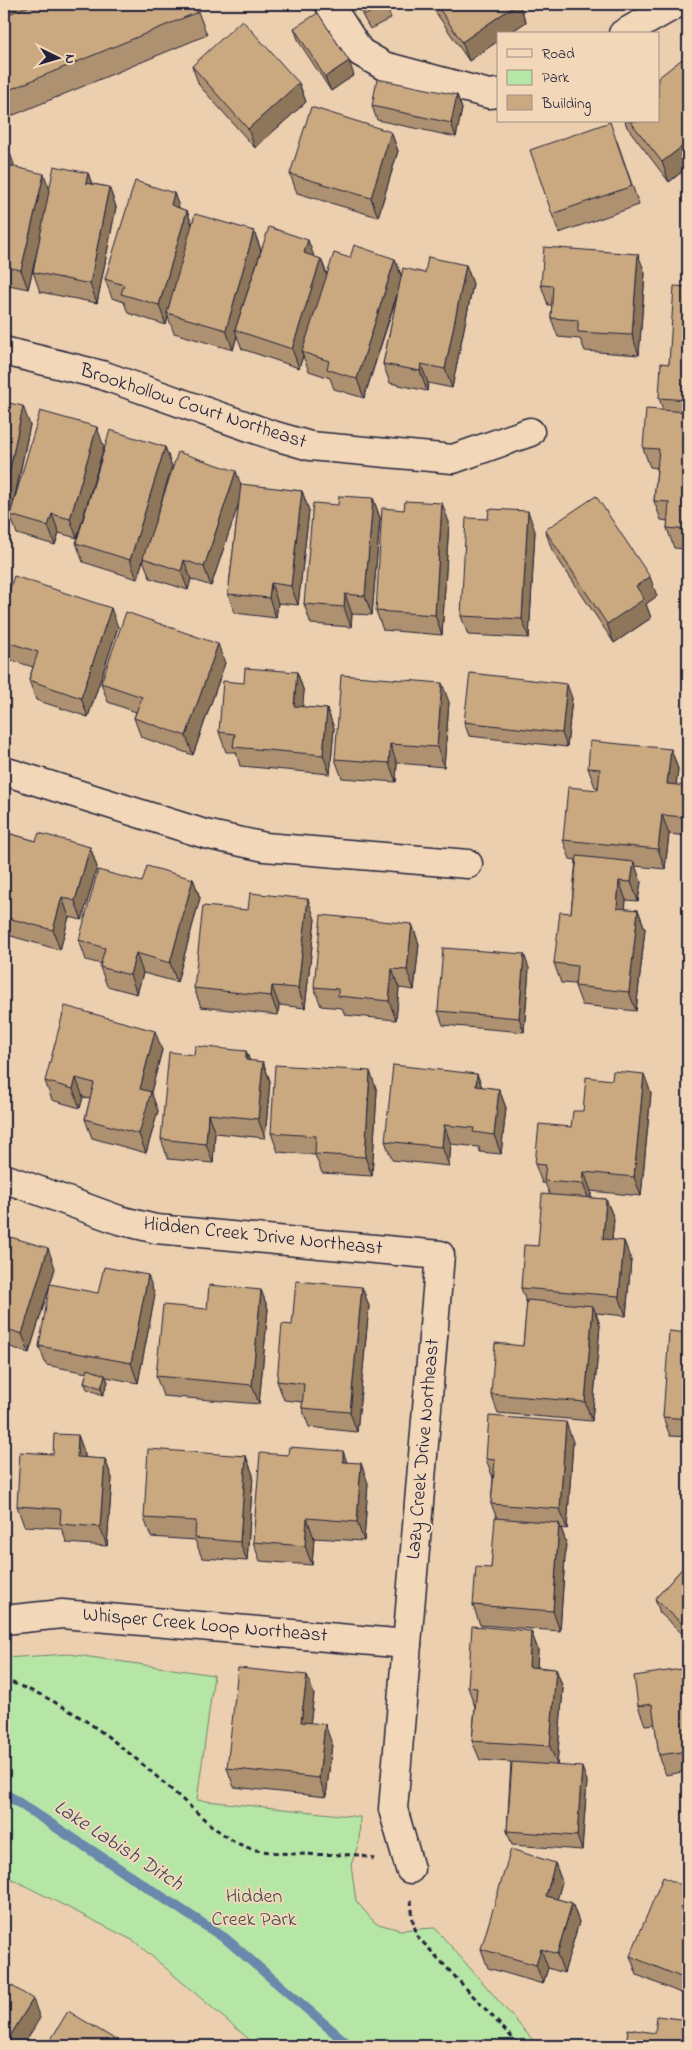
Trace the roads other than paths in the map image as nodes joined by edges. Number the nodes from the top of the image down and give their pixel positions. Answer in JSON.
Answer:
{"nodes":[{"id":1,"x":329,"y":4,"type":"edge"},
{"id":2,"x":676,"y":4,"type":"edge"},
{"id":3,"x":627,"y":32,"type":"edge"},
{"id":4,"x":497,"y":93,"type":"edge"},
{"id":5,"x":4,"y":351,"type":"edge"},
{"id":6,"x":530,"y":432,"type":"dead end"},
{"id":7,"x":4,"y":771,"type":"edge"},
{"id":8,"x":468,"y":864,"type":"dead end"},
{"id":9,"x":4,"y":1178,"type":"edge"},
{"id":10,"x":440,"y":1255,"type":"joint"},
{"id":11,"x":4,"y":1620,"type":"edge"},
{"id":12,"x":407,"y":1644,"type":"junction"},
{"id":13,"x":410,"y":1869,"type":"road end"}],
"edges":[{"from":1,"to":4,"type":"street"},
{"from":2,"to":3,"type":"street"},
{"from":5,"to":6,"type":"street","name":"Brookhollow Court Northeast"},
{"from":7,"to":8,"type":"street"},
{"from":9,"to":10,"type":"street","name":"Hidden Creek Drive Northeast"},
{"from":10,"to":12,"type":"street","name":"Lazy Creek Drive Northeast"},
{"from":11,"to":12,"type":"street","name":"Whisper Creek Loop Northeast"},
{"from":12,"to":13,"type":"street","name":"Lazy Creek Drive Northeast"}]}
